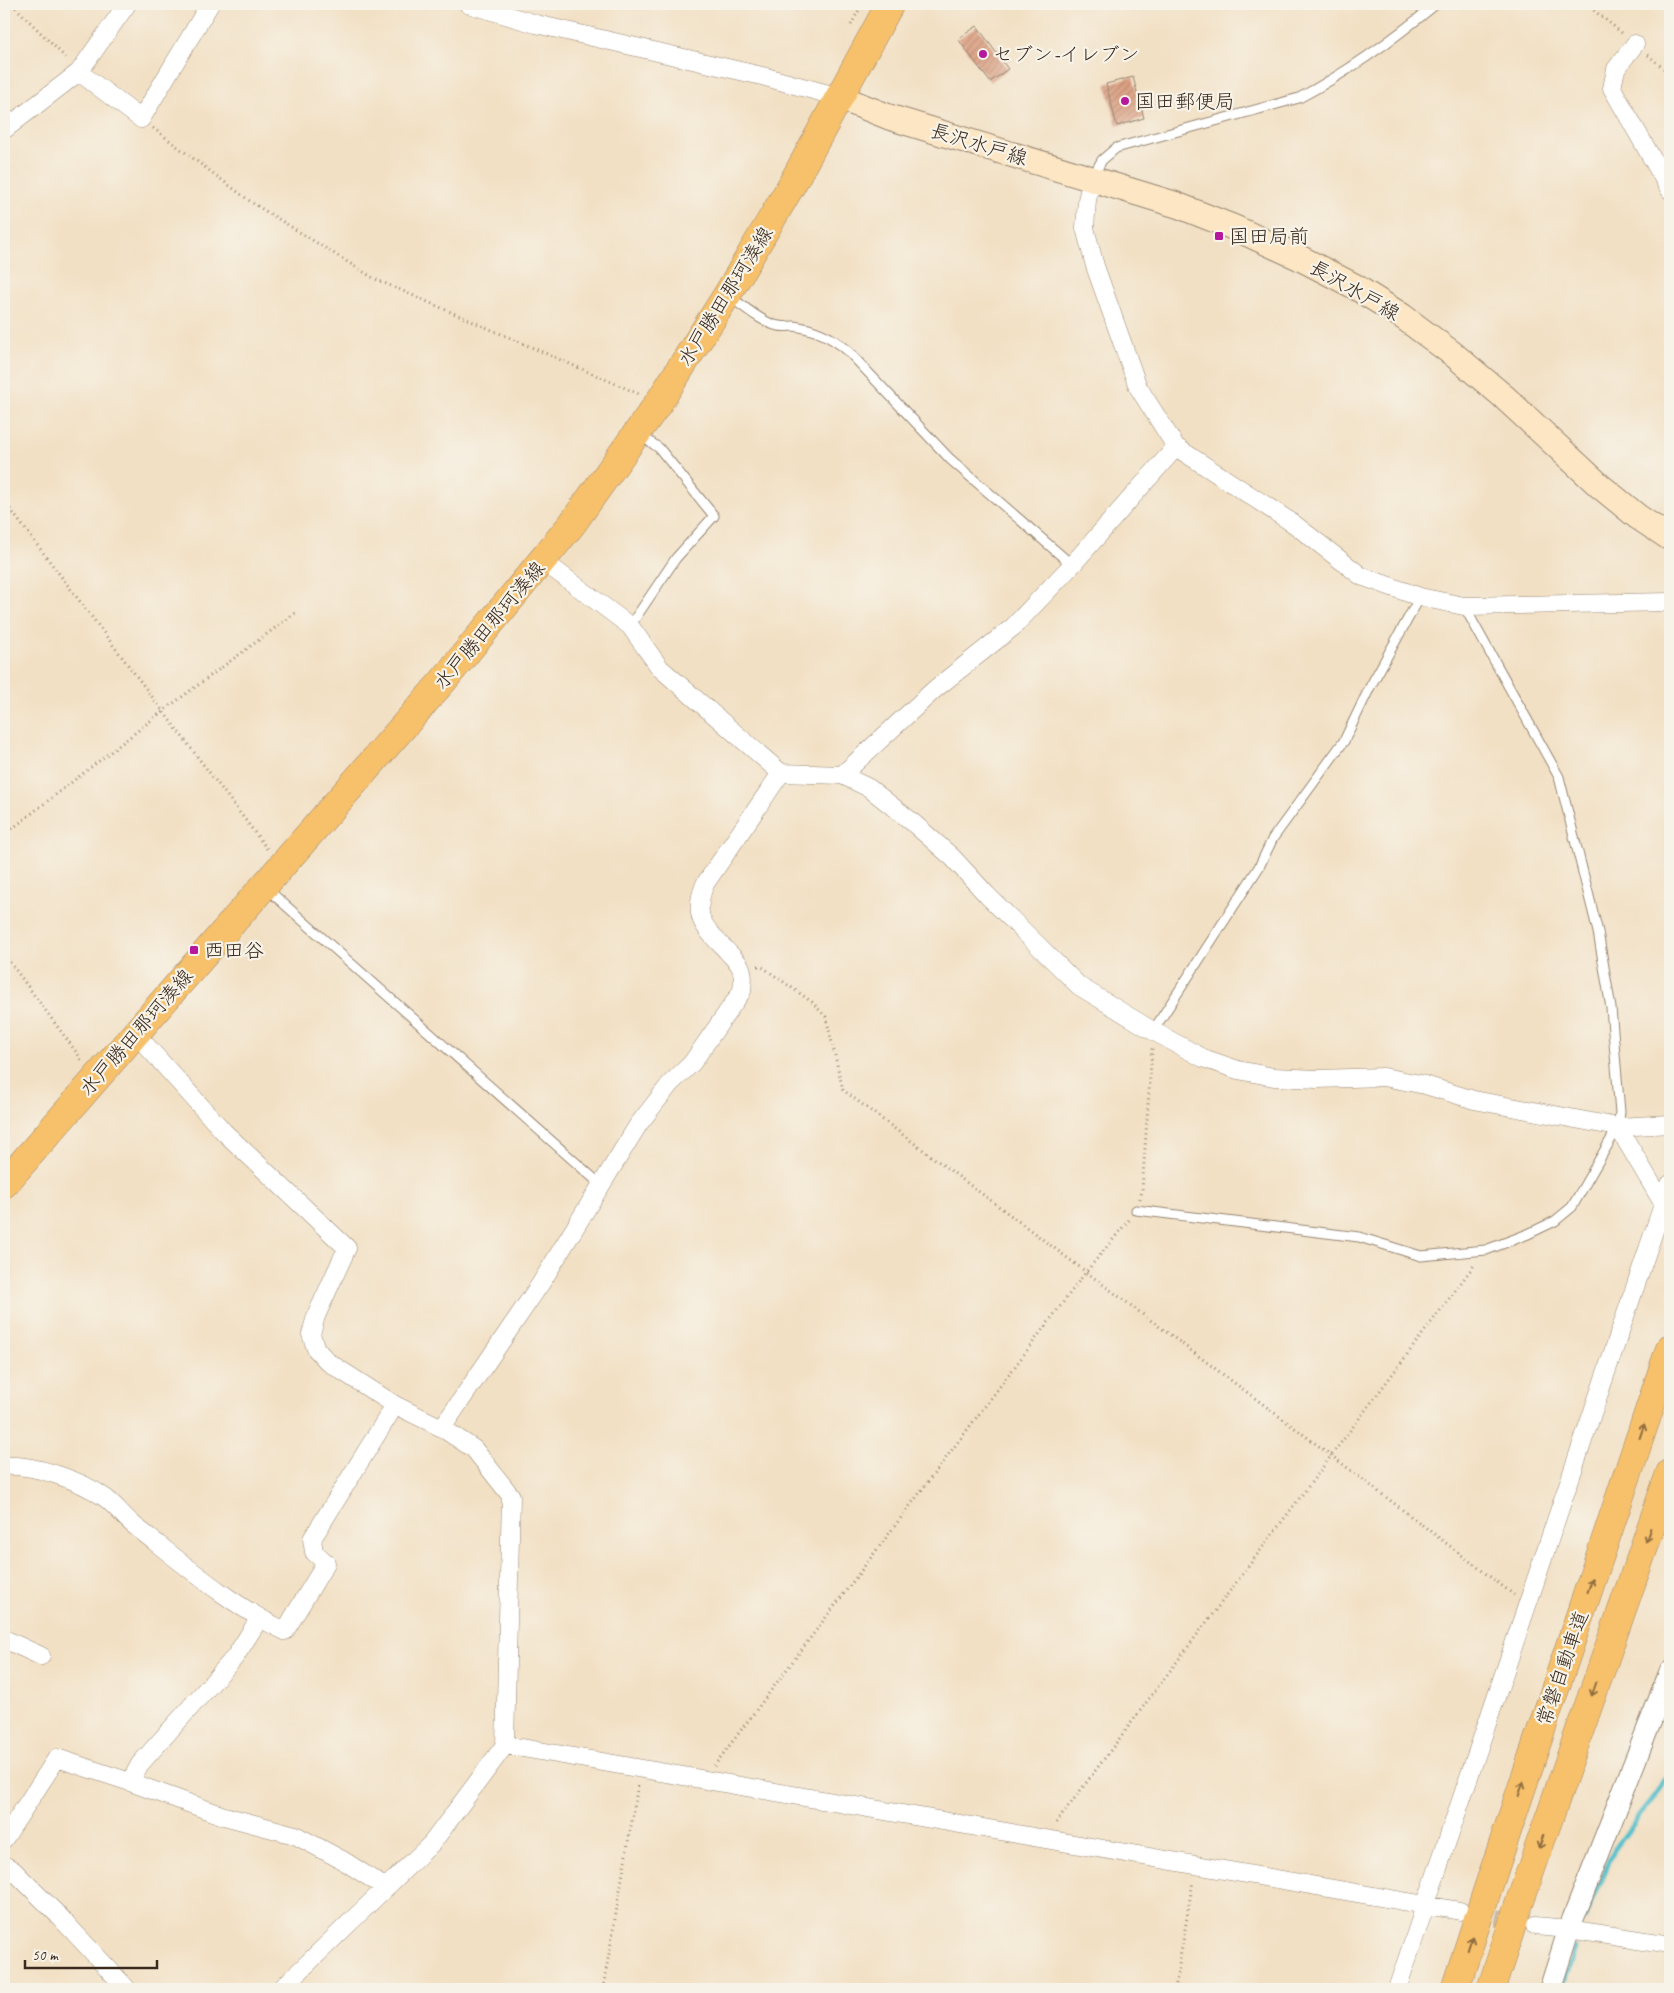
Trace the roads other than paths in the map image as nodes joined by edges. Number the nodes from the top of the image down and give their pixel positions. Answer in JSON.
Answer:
{"nodes":[{"id":1,"x":126,"y":4,"type":"edge"},
{"id":2,"x":210,"y":4,"type":"edge"},
{"id":3,"x":468,"y":4,"type":"edge"},
{"id":4,"x":890,"y":4,"type":"edge"},
{"id":5,"x":1436,"y":4,"type":"edge"},
{"id":6,"x":1635,"y":44,"type":"dead end"},
{"id":7,"x":79,"y":72,"type":"junction"},
{"id":8,"x":839,"y":97,"type":"junction"},
{"id":9,"x":4,"y":130,"type":"edge"},
{"id":10,"x":1092,"y":178,"type":"junction"},
{"id":11,"x":1670,"y":190,"type":"edge"},
{"id":12,"x":727,"y":295,"type":"junction"},
{"id":13,"x":638,"y":433,"type":"junction"},
{"id":14,"x":1176,"y":447,"type":"junction"},
{"id":15,"x":1670,"y":538,"type":"edge"},
{"id":16,"x":543,"y":560,"type":"junction"},
{"id":17,"x":1072,"y":565,"type":"junction"},
{"id":18,"x":1420,"y":597,"type":"junction"},
{"id":19,"x":1670,"y":602,"type":"edge"},
{"id":20,"x":1464,"y":606,"type":"junction"},
{"id":21,"x":630,"y":626,"type":"junction"},
{"id":22,"x":782,"y":773,"type":"junction"},
{"id":23,"x":842,"y":775,"type":"junction"},
{"id":24,"x":264,"y":886,"type":"junction"},
{"id":25,"x":1153,"y":1031,"type":"junction"},
{"id":26,"x":135,"y":1033,"type":"junction"},
{"id":27,"x":1670,"y":1124,"type":"edge"},
{"id":28,"x":1618,"y":1128,"type":"junction"},
{"id":29,"x":4,"y":1184,"type":"edge"},
{"id":30,"x":600,"y":1184,"type":"junction"},
{"id":31,"x":1670,"y":1184,"type":"edge"},
{"id":32,"x":1666,"y":1209,"type":"edge"},
{"id":33,"x":1136,"y":1210,"type":"road end"},
{"id":34,"x":1670,"y":1348,"type":"edge"},
{"id":35,"x":395,"y":1405,"type":"junction"},
{"id":36,"x":442,"y":1428,"type":"junction"},
{"id":37,"x":4,"y":1466,"type":"edge"},
{"id":38,"x":1670,"y":1473,"type":"edge"},
{"id":39,"x":259,"y":1619,"type":"junction"},
{"id":40,"x":4,"y":1639,"type":"edge"},
{"id":41,"x":41,"y":1656,"type":"dead end"},
{"id":42,"x":1670,"y":1672,"type":"edge"},
{"id":43,"x":505,"y":1745,"type":"junction"},
{"id":44,"x":130,"y":1782,"type":"junction"},
{"id":45,"x":4,"y":1839,"type":"edge"},
{"id":46,"x":4,"y":1865,"type":"edge"},
{"id":47,"x":386,"y":1888,"type":"junction"},
{"id":48,"x":1425,"y":1905,"type":"junction"},
{"id":49,"x":1460,"y":1911,"type":"tunnel mouth"},
{"id":50,"x":1535,"y":1926,"type":"tunnel mouth"},
{"id":51,"x":1569,"y":1929,"type":"junction"},
{"id":52,"x":1670,"y":1945,"type":"edge"},
{"id":53,"x":127,"y":1989,"type":"edge"},
{"id":54,"x":280,"y":1989,"type":"edge"},
{"id":55,"x":1397,"y":1989,"type":"edge"},
{"id":56,"x":1455,"y":1989,"type":"edge"},
{"id":57,"x":1491,"y":1989,"type":"edge"},
{"id":58,"x":1550,"y":1989,"type":"edge"}],
"edges":[{"from":1,"to":7,"type":"street"},
{"from":2,"to":7,"type":"street"},
{"from":3,"to":8,"type":"street"},
{"from":4,"to":8,"type":"main road","name":"水戸勝田那珂湊線"},
{"from":5,"to":10,"type":"lane"},
{"from":6,"to":11,"type":"street"},
{"from":7,"to":9,"type":"street"},
{"from":8,"to":10,"type":"main road","name":"長沢水戸線"},
{"from":8,"to":12,"type":"main road","name":"水戸勝田那珂湊線"},
{"from":10,"to":14,"type":"street"},
{"from":10,"to":15,"type":"main road","name":"長沢水戸線"},
{"from":12,"to":13,"type":"main road","name":"水戸勝田那珂湊線"},
{"from":12,"to":17,"type":"lane"},
{"from":13,"to":16,"type":"main road","name":"水戸勝田那珂湊線"},
{"from":13,"to":21,"type":"lane"},
{"from":14,"to":17,"type":"street"},
{"from":14,"to":18,"type":"street"},
{"from":16,"to":21,"type":"street"},
{"from":16,"to":24,"type":"main road","name":"水戸勝田那珂湊線"},
{"from":17,"to":23,"type":"street"},
{"from":18,"to":20,"type":"street"},
{"from":18,"to":25,"type":"lane"},
{"from":19,"to":20,"type":"street"},
{"from":20,"to":28,"type":"lane"},
{"from":21,"to":22,"type":"street"},
{"from":22,"to":23,"type":"street"},
{"from":22,"to":30,"type":"street"},
{"from":23,"to":25,"type":"street"},
{"from":24,"to":26,"type":"main road","name":"水戸勝田那珂湊線"},
{"from":24,"to":30,"type":"lane"},
{"from":25,"to":28,"type":"street"},
{"from":26,"to":29,"type":"main road","name":"水戸勝田那珂湊線"},
{"from":26,"to":35,"type":"street"},
{"from":27,"to":28,"type":"street"},
{"from":28,"to":32,"type":"street"},
{"from":28,"to":33,"type":"lane"},
{"from":30,"to":36,"type":"street"},
{"from":31,"to":32,"type":"street"},
{"from":32,"to":48,"type":"street"},
{"from":56,"to":34,"type":"main road","name":"常磐自動車道","one_way":true},
{"from":35,"to":36,"type":"street"},
{"from":35,"to":39,"type":"street"},
{"from":36,"to":43,"type":"street"},
{"from":37,"to":39,"type":"street"},
{"from":38,"to":57,"type":"main road","name":"常磐自動車道","one_way":true},
{"from":39,"to":44,"type":"street"},
{"from":40,"to":41,"type":"street"},
{"from":42,"to":51,"type":"street"},
{"from":43,"to":47,"type":"street"},
{"from":43,"to":48,"type":"street"},
{"from":44,"to":45,"type":"street"},
{"from":44,"to":47,"type":"street"},
{"from":46,"to":53,"type":"street"},
{"from":47,"to":54,"type":"street"},
{"from":48,"to":49,"type":"street"},
{"from":48,"to":55,"type":"street"},
{"from":50,"to":51,"type":"street"},
{"from":51,"to":52,"type":"street"},
{"from":51,"to":58,"type":"street"}]}
